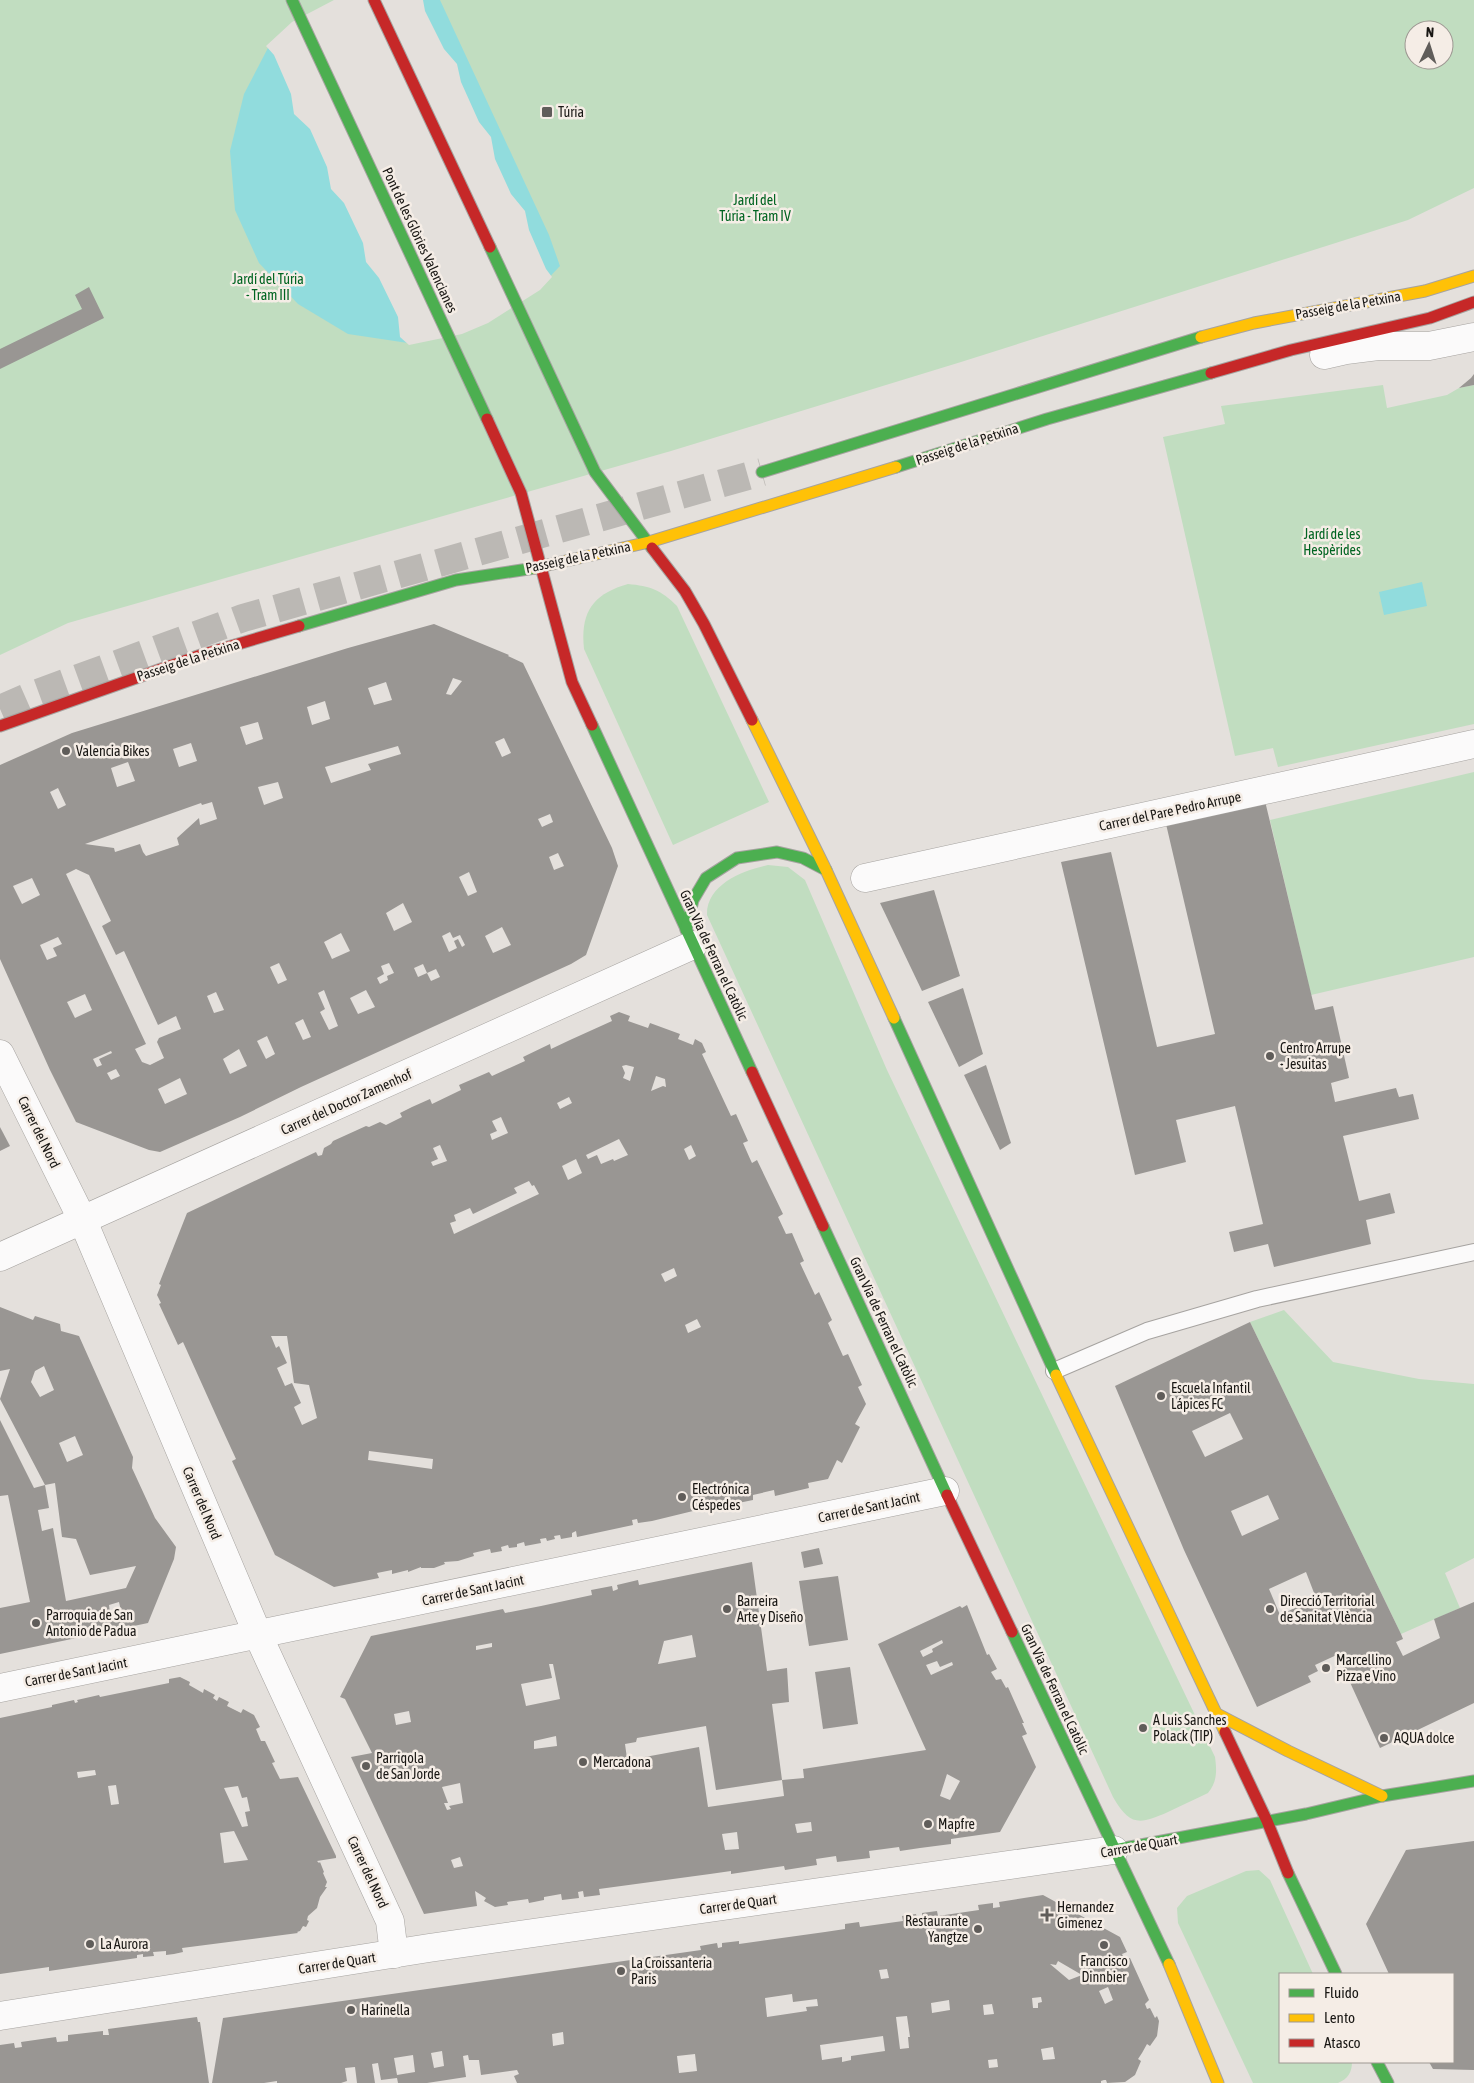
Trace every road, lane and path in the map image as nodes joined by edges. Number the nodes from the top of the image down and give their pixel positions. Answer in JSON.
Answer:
{"nodes":[{"id":1,"x":292,"y":0,"type":"edge"},
{"id":2,"x":374,"y":0,"type":"edge"},
{"id":3,"x":1474,"y":276,"type":"edge"},
{"id":4,"x":1474,"y":302,"type":"edge"},
{"id":5,"x":1474,"y":337,"type":"edge"},
{"id":6,"x":1158,"y":388,"type":"junction"},
{"id":7,"x":762,"y":472,"type":"tunnel mouth"},
{"id":8,"x":649,"y":542,"type":"junction"},
{"id":9,"x":541,"y":567,"type":"junction"},
{"id":10,"x":0,"y":726,"type":"edge"},
{"id":11,"x":1474,"y":744,"type":"edge"},
{"id":12,"x":826,"y":870,"type":"junction"},
{"id":13,"x":865,"y":878,"type":"dead end"},
{"id":14,"x":689,"y":938,"type":"junction"},
{"id":15,"x":0,"y":1054,"type":"edge"},
{"id":16,"x":83,"y":1221,"type":"junction"},
{"id":17,"x":1474,"y":1252,"type":"edge"},
{"id":18,"x":0,"y":1257,"type":"edge"},
{"id":19,"x":1054,"y":1371,"type":"junction"},
{"id":20,"x":945,"y":1491,"type":"junction"},
{"id":21,"x":258,"y":1635,"type":"junction"},
{"id":22,"x":0,"y":1688,"type":"edge"},
{"id":23,"x":1217,"y":1714,"type":"junction"},
{"id":24,"x":1474,"y":1781,"type":"edge"},
{"id":25,"x":1382,"y":1796,"type":"junction"},
{"id":26,"x":1267,"y":1821,"type":"junction"},
{"id":27,"x":1114,"y":1850,"type":"junction"},
{"id":28,"x":394,"y":1954,"type":"junction"},
{"id":29,"x":1336,"y":1973,"type":"edge"},
{"id":30,"x":0,"y":2016,"type":"edge"},
{"id":31,"x":1378,"y":2063,"type":"edge"},
{"id":32,"x":1218,"y":2083,"type":"edge"},
{"id":33,"x":1388,"y":2083,"type":"edge"}],
"edges":[{"from":1,"to":9,"type":"main road","name":"Pont de les Glòries Valencianes"},
{"from":2,"to":8,"type":"main road"},
{"from":3,"to":7,"type":"main road","name":"Passeig de la Petxina"},
{"from":4,"to":6,"type":"main road","name":"Passeig de la Petxina"},
{"from":5,"to":6,"type":"street","name":"Passeig de la Petxina"},
{"from":6,"to":8,"type":"main road","name":"Passeig de la Petxina"},
{"from":8,"to":9,"type":"main road","name":"Passeig de la Petxina"},
{"from":8,"to":12,"type":"main road"},
{"from":9,"to":10,"type":"main road","name":"Passeig de la Petxina"},
{"from":9,"to":14,"type":"main road","name":"Gran Via de Ferran el Catòlic"},
{"from":11,"to":13,"type":"street","name":"Carrer del Pare Pedro Arrupe"},
{"from":12,"to":14,"type":"main road"},
{"from":12,"to":19,"type":"main road"},
{"from":14,"to":16,"type":"street","name":"Carrer del Doctor Zamenhof"},
{"from":14,"to":20,"type":"main road","name":"Gran Via de Ferran el Catòlic"},
{"from":15,"to":16,"type":"street","name":"Carrer del Nord"},
{"from":16,"to":18,"type":"street","name":"Carrer del Doctor Zamenhof"},
{"from":16,"to":21,"type":"street","name":"Carrer del Nord"},
{"from":17,"to":19,"type":"lane"},
{"from":19,"to":23,"type":"main road"},
{"from":20,"to":21,"type":"street","name":"Carrer de Sant Jacint"},
{"from":20,"to":27,"type":"main road","name":"Gran Via de Ferran el Catòlic"},
{"from":21,"to":22,"type":"street","name":"Carrer de Sant Jacint"},
{"from":21,"to":28,"type":"street","name":"Carrer del Nord"},
{"from":23,"to":25,"type":"main road"},
{"from":23,"to":26,"type":"main road"},
{"from":24,"to":25,"type":"main road","name":"Carrer de Quart"},
{"from":25,"to":26,"type":"main road","name":"Carrer de Quart"},
{"from":26,"to":27,"type":"main road","name":"Carrer de Quart"},
{"from":26,"to":29,"type":"main road"},
{"from":27,"to":28,"type":"street","name":"Carrer de Quart"},
{"from":27,"to":32,"type":"main road","name":"Gran Via de Ferran el Catòlic"},
{"from":28,"to":30,"type":"street","name":"Carrer de Quart"},
{"from":31,"to":33,"type":"main road"}]}
